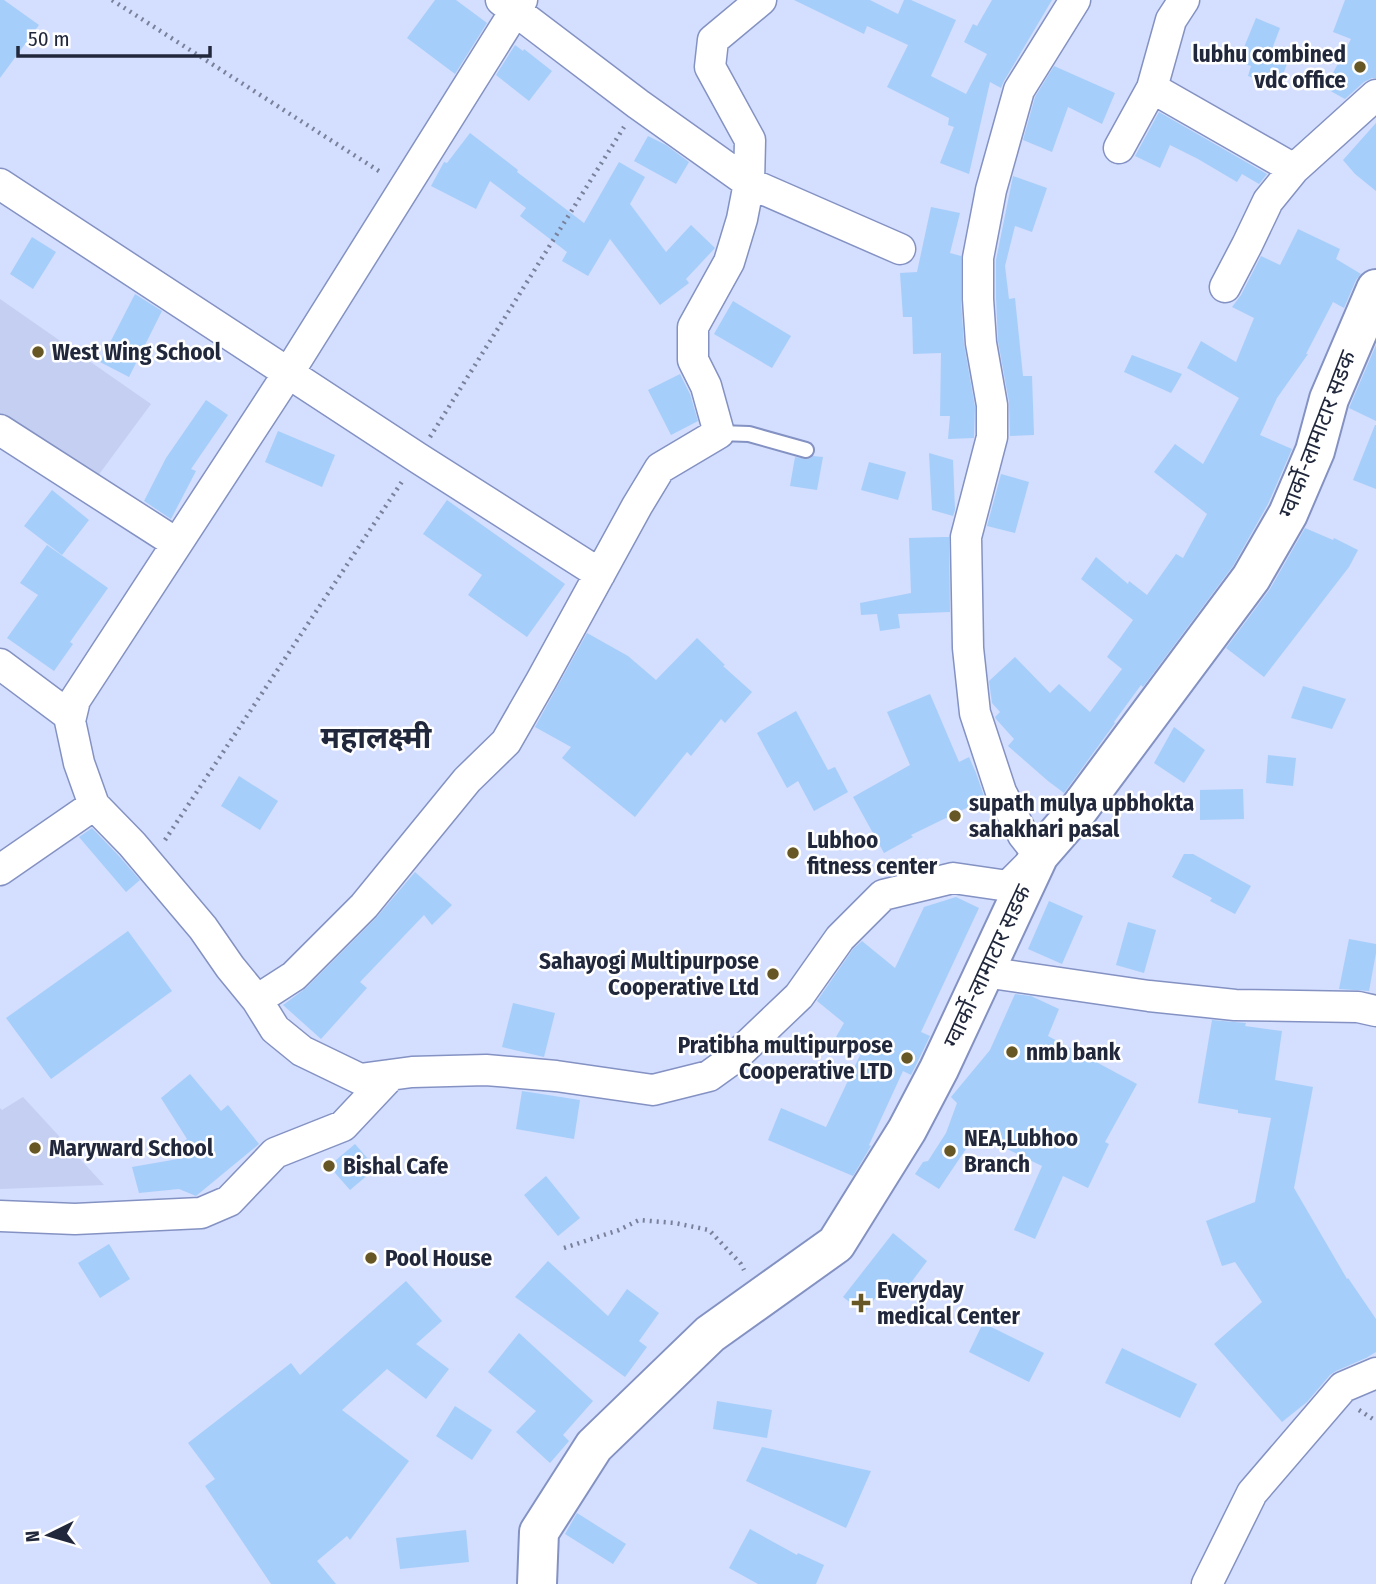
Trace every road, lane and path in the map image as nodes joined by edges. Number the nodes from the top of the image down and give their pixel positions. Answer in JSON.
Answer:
{"nodes":[{"id":1,"x":112,"y":0,"type":"edge"},
{"id":2,"x":761,"y":0,"type":"edge"},
{"id":3,"x":1075,"y":0,"type":"edge"},
{"id":4,"x":1184,"y":0,"type":"edge"},
{"id":5,"x":513,"y":3,"type":"edge"},
{"id":6,"x":1152,"y":88,"type":"junction"},
{"id":7,"x":1376,"y":95,"type":"edge"},
{"id":8,"x":638,"y":104,"type":"junction"},
{"id":9,"x":1119,"y":148,"type":"dead end"},
{"id":10,"x":1294,"y":169,"type":"junction"},
{"id":11,"x":749,"y":183,"type":"junction"},
{"id":12,"x":0,"y":184,"type":"edge"},
{"id":13,"x":405,"y":188,"type":"junction"},
{"id":14,"x":900,"y":249,"type":"dead end"},
{"id":15,"x":1225,"y":287,"type":"dead end"},
{"id":16,"x":1376,"y":289,"type":"edge"},
{"id":17,"x":289,"y":372,"type":"junction"},
{"id":18,"x":0,"y":430,"type":"edge"},
{"id":19,"x":719,"y":433,"type":"junction"},
{"id":20,"x":806,"y":450,"type":"dead end"},
{"id":21,"x":418,"y":458,"type":"junction"},
{"id":22,"x":176,"y":543,"type":"junction"},
{"id":23,"x":600,"y":574,"type":"junction"},
{"id":24,"x":0,"y":664,"type":"edge"},
{"id":25,"x":71,"y":717,"type":"junction"},
{"id":26,"x":94,"y":805,"type":"junction"},
{"id":27,"x":1039,"y":855,"type":"junction"},
{"id":28,"x":149,"y":864,"type":"junction"},
{"id":29,"x":0,"y":870,"type":"edge"},
{"id":30,"x":984,"y":972,"type":"junction"},
{"id":31,"x":257,"y":1000,"type":"junction"},
{"id":32,"x":1376,"y":1011,"type":"edge"},
{"id":33,"x":391,"y":1075,"type":"junction"},
{"id":34,"x":0,"y":1216,"type":"edge"},
{"id":35,"x":564,"y":1248,"type":"dead end"},
{"id":36,"x":758,"y":1300,"type":"junction"},
{"id":37,"x":1374,"y":1376,"type":"edge"},
{"id":38,"x":537,"y":1584,"type":"edge"},
{"id":39,"x":1207,"y":1584,"type":"edge"}],
"edges":[{"from":1,"to":13,"type":"path"},
{"from":2,"to":11,"type":"street"},
{"from":3,"to":27,"type":"street"},
{"from":4,"to":6,"type":"street"},
{"from":5,"to":8,"type":"street"},
{"from":5,"to":13,"type":"street"},
{"from":6,"to":9,"type":"street"},
{"from":6,"to":10,"type":"street"},
{"from":7,"to":10,"type":"street"},
{"from":8,"to":11,"type":"street"},
{"from":8,"to":21,"type":"path"},
{"from":10,"to":15,"type":"street"},
{"from":11,"to":14,"type":"street"},
{"from":11,"to":19,"type":"street"},
{"from":12,"to":17,"type":"street"},
{"from":13,"to":17,"type":"street"},
{"from":16,"to":27,"type":"main road","name":"ग्वार्को-लामाटार सडक"},
{"from":17,"to":21,"type":"street"},
{"from":17,"to":22,"type":"street"},
{"from":18,"to":22,"type":"street"},
{"from":19,"to":20,"type":"lane"},
{"from":19,"to":23,"type":"street"},
{"from":21,"to":23,"type":"street"},
{"from":21,"to":28,"type":"path"},
{"from":22,"to":25,"type":"street"},
{"from":23,"to":31,"type":"street"},
{"from":24,"to":25,"type":"street"},
{"from":25,"to":26,"type":"street"},
{"from":26,"to":28,"type":"street"},
{"from":26,"to":29,"type":"street"},
{"from":27,"to":30,"type":"main road","name":"ग्वार्को-लामाटार सडक"},
{"from":27,"to":33,"type":"street"},
{"from":28,"to":31,"type":"street"},
{"from":30,"to":32,"type":"street"},
{"from":30,"to":36,"type":"main road","name":"ग्वार्को-लामाटार सडक"},
{"from":31,"to":33,"type":"street"},
{"from":33,"to":34,"type":"street"},
{"from":35,"to":36,"type":"path"},
{"from":36,"to":38,"type":"main road","name":"ग्वार्को-लामाटार सडक"},
{"from":37,"to":39,"type":"street"}]}
